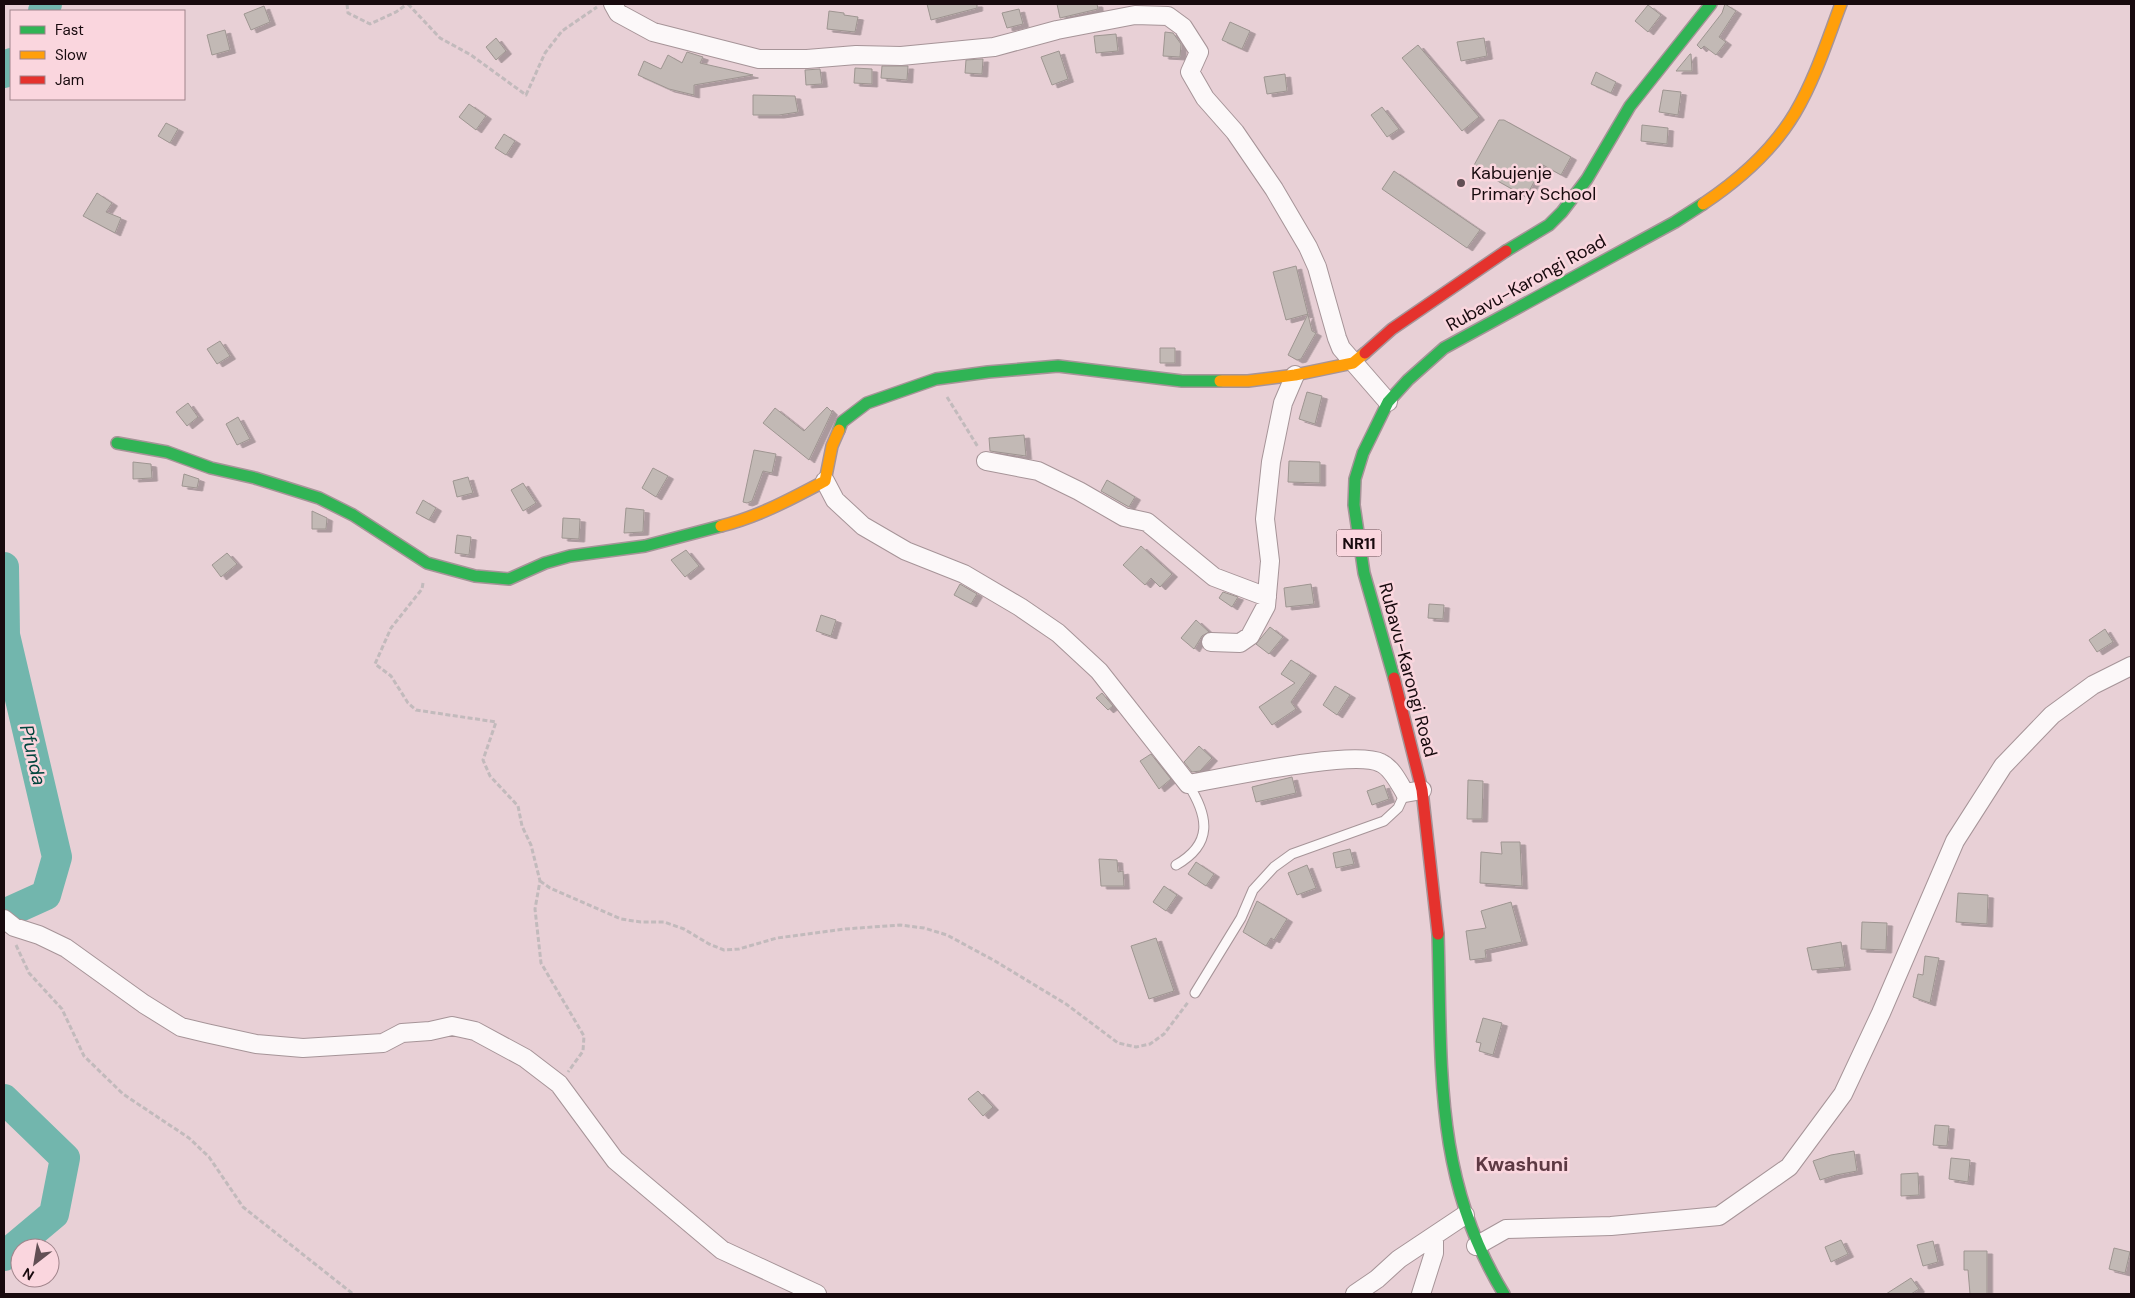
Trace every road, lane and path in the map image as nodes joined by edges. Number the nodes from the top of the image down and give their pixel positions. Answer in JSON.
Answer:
{"nodes":[{"id":1,"x":348,"y":4,"type":"edge"},
{"id":2,"x":407,"y":4,"type":"edge"},
{"id":3,"x":602,"y":4,"type":"edge"},
{"id":4,"x":613,"y":4,"type":"edge"},
{"id":5,"x":1711,"y":4,"type":"edge"},
{"id":6,"x":1842,"y":4,"type":"edge"},
{"id":7,"x":1353,"y":363,"type":"junction"},
{"id":8,"x":1295,"y":375,"type":"junction"},
{"id":9,"x":936,"y":379,"type":"junction"},
{"id":10,"x":1388,"y":402,"type":"junction"},
{"id":11,"x":117,"y":443,"type":"dead end"},
{"id":12,"x":986,"y":461,"type":"joint"},
{"id":13,"x":825,"y":481,"type":"junction"},
{"id":14,"x":427,"y":563,"type":"junction"},
{"id":15,"x":1267,"y":597,"type":"junction"},
{"id":16,"x":1211,"y":642,"type":"dead end"},
{"id":17,"x":2131,"y":666,"type":"edge"},
{"id":18,"x":1188,"y":784,"type":"junction"},
{"id":19,"x":1413,"y":791,"type":"junction"},
{"id":20,"x":1176,"y":865,"type":"dead end"},
{"id":21,"x":540,"y":881,"type":"junction"},
{"id":22,"x":4,"y":920,"type":"edge"},
{"id":23,"x":13,"y":940,"type":"dead end"},
{"id":24,"x":1195,"y":993,"type":"joint"},
{"id":25,"x":559,"y":1084,"type":"junction"},
{"id":26,"x":1465,"y":1215,"type":"junction"},
{"id":27,"x":1434,"y":1236,"type":"junction"},
{"id":28,"x":1476,"y":1246,"type":"junction"},
{"id":29,"x":353,"y":1294,"type":"edge"},
{"id":30,"x":817,"y":1294,"type":"edge"},
{"id":31,"x":1355,"y":1294,"type":"edge"},
{"id":32,"x":1421,"y":1294,"type":"edge"},
{"id":33,"x":1504,"y":1294,"type":"edge"}],
"edges":[{"from":1,"to":2,"type":"path"},
{"from":2,"to":3,"type":"path"},
{"from":4,"to":7,"type":"street"},
{"from":5,"to":7,"type":"main road"},
{"from":6,"to":10,"type":"main road","name":"Rubavu-Karongi Road","number":"NR11"},
{"from":7,"to":8,"type":"main road"},
{"from":7,"to":10,"type":"street"},
{"from":8,"to":9,"type":"main road"},
{"from":8,"to":15,"type":"street"},
{"from":9,"to":12,"type":"path"},
{"from":9,"to":13,"type":"main road"},
{"from":10,"to":19,"type":"main road","name":"Rubavu-Karongi Road","number":"NR11"},
{"from":11,"to":14,"type":"main road"},
{"from":12,"to":15,"type":"street"},
{"from":13,"to":14,"type":"main road"},
{"from":13,"to":18,"type":"street"},
{"from":14,"to":21,"type":"path"},
{"from":15,"to":16,"type":"street"},
{"from":17,"to":28,"type":"street"},
{"from":18,"to":19,"type":"street"},
{"from":18,"to":20,"type":"lane"},
{"from":19,"to":24,"type":"lane"},
{"from":19,"to":26,"type":"main road","name":"Rubavu-Karongi Road","number":"NR11"},
{"from":21,"to":24,"type":"path"},
{"from":21,"to":25,"type":"path"},
{"from":22,"to":25,"type":"street"},
{"from":23,"to":29,"type":"path"},
{"from":25,"to":30,"type":"street"},
{"from":26,"to":27,"type":"street"},
{"from":26,"to":28,"type":"main road","name":"Rubavu-Karongi Road","number":"NR11"},
{"from":27,"to":31,"type":"street"},
{"from":27,"to":32,"type":"street"},
{"from":28,"to":33,"type":"main road","name":"Rubavu-Karongi Road","number":"NR11"}]}
